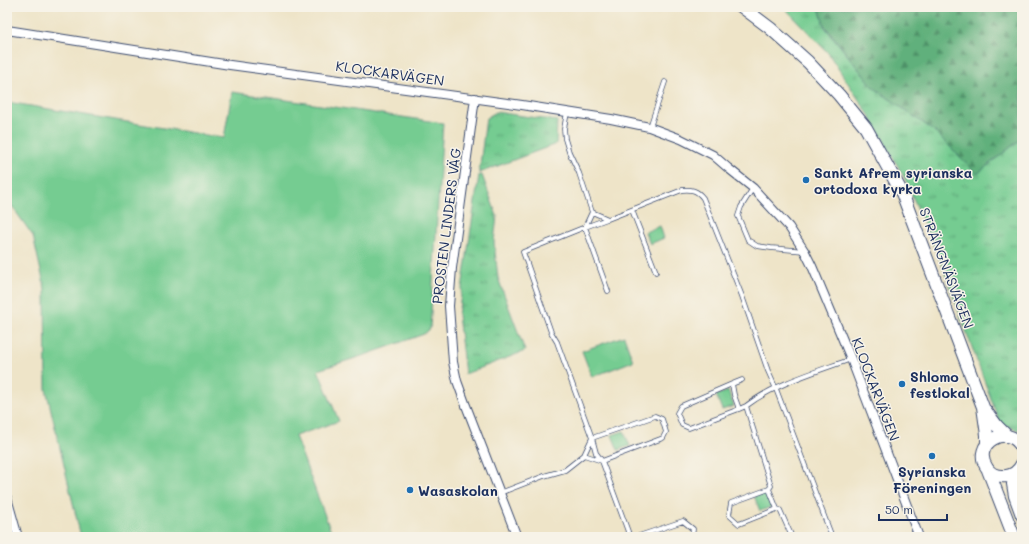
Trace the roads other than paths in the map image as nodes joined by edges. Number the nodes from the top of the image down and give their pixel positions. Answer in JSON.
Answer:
{"nodes":[{"id":1,"x":742,"y":7,"type":"edge"},
{"id":2,"x":7,"y":30,"type":"edge"},
{"id":3,"x":665,"y":82,"type":"dead end"},
{"id":4,"x":475,"y":98,"type":"junction"},
{"id":5,"x":567,"y":112,"type":"junction"},
{"id":6,"x":649,"y":127,"type":"junction"},
{"id":7,"x":752,"y":188,"type":"junction"},
{"id":8,"x":632,"y":210,"type":"junction"},
{"id":9,"x":592,"y":212,"type":"junction"},
{"id":10,"x":608,"y":218,"type":"junction"},
{"id":11,"x":586,"y":227,"type":"junction"},
{"id":12,"x":805,"y":252,"type":"junction"},
{"id":13,"x":656,"y":272,"type":"dead end"},
{"id":14,"x":608,"y":291,"type":"dead end"},
{"id":15,"x":851,"y":359,"type":"junction"},
{"id":16,"x":742,"y":380,"type":"dead end"},
{"id":17,"x":732,"y":384,"type":"junction"},
{"id":18,"x":776,"y":389,"type":"junction"},
{"id":19,"x":746,"y":406,"type":"junction"},
{"id":20,"x":984,"y":407,"type":"junction"},
{"id":21,"x":739,"y":409,"type":"junction"},
{"id":22,"x":1007,"y":436,"type":"junction"},
{"id":23,"x":592,"y":438,"type":"junction"},
{"id":24,"x":986,"y":444,"type":"junction"},
{"id":25,"x":1021,"y":444,"type":"edge"},
{"id":26,"x":584,"y":455,"type":"junction"},
{"id":27,"x":602,"y":461,"type":"junction"},
{"id":28,"x":1020,"y":468,"type":"edge"},
{"id":29,"x":988,"y":470,"type":"junction"},
{"id":30,"x":769,"y":489,"type":"junction"},
{"id":31,"x":500,"y":493,"type":"junction"},
{"id":32,"x":7,"y":498,"type":"edge"},
{"id":33,"x":777,"y":509,"type":"junction"},
{"id":34,"x":1022,"y":515,"type":"edge"},
{"id":35,"x":18,"y":537,"type":"edge"},
{"id":36,"x":517,"y":537,"type":"edge"},
{"id":37,"x":630,"y":537,"type":"edge"},
{"id":38,"x":636,"y":537,"type":"edge"},
{"id":39,"x":692,"y":537,"type":"edge"},
{"id":40,"x":792,"y":537,"type":"edge"},
{"id":41,"x":832,"y":537,"type":"edge"},
{"id":42,"x":919,"y":537,"type":"edge"},
{"id":43,"x":1014,"y":537,"type":"edge"}],
"edges":[{"from":1,"to":20,"type":"main road","name":"STRÄNGNÄSVÄGEN"},
{"from":2,"to":4,"type":"street","name":"KLOCKARVÄGEN"},
{"from":3,"to":6,"type":"lane"},
{"from":4,"to":5,"type":"street","name":"KLOCKARVÄGEN"},
{"from":4,"to":31,"type":"street","name":"PROSTEN LINDERS VÄG"},
{"from":5,"to":6,"type":"street","name":"KLOCKARVÄGEN"},
{"from":5,"to":9,"type":"lane"},
{"from":6,"to":7,"type":"street","name":"KLOCKARVÄGEN"},
{"from":7,"to":12,"type":"street","name":"KLOCKARVÄGEN"},
{"from":7,"to":12,"type":"lane"},
{"from":8,"to":10,"type":"lane"},
{"from":8,"to":13,"type":"lane"},
{"from":8,"to":18,"type":"lane"},
{"from":9,"to":10,"type":"lane"},
{"from":9,"to":11,"type":"lane"},
{"from":10,"to":11,"type":"lane"},
{"from":11,"to":14,"type":"lane"},
{"from":11,"to":23,"type":"lane"},
{"from":12,"to":15,"type":"street","name":"KLOCKARVÄGEN"},
{"from":15,"to":18,"type":"lane"},
{"from":15,"to":42,"type":"street","name":"KLOCKARVÄGEN"},
{"from":16,"to":17,"type":"lane"},
{"from":17,"to":21,"type":"lane"},
{"from":17,"to":21,"type":"lane"},
{"from":18,"to":19,"type":"lane"},
{"from":18,"to":41,"type":"lane"},
{"from":19,"to":21,"type":"lane"},
{"from":19,"to":30,"type":"lane"},
{"from":20,"to":22,"type":"main road","name":"STRÄNGNÄSVÄGEN"},
{"from":20,"to":24,"type":"main road","name":"STRÄNGNÄSVÄGEN"},
{"from":22,"to":24,"type":"main road"},
{"from":22,"to":25,"type":"main road","name":"STRÄNGNÄSVÄGEN"},
{"from":23,"to":26,"type":"lane"},
{"from":23,"to":27,"type":"lane"},
{"from":23,"to":27,"type":"lane"},
{"from":24,"to":29,"type":"main road","name":"STRÄNGNÄSVÄGEN"},
{"from":26,"to":27,"type":"lane"},
{"from":26,"to":31,"type":"lane"},
{"from":27,"to":37,"type":"lane"},
{"from":28,"to":29,"type":"main road"},
{"from":28,"to":34,"type":"main road"},
{"from":29,"to":43,"type":"main road"},
{"from":30,"to":33,"type":"lane"},
{"from":30,"to":33,"type":"lane"},
{"from":31,"to":36,"type":"street","name":"PROSTEN LINDERS VÄG"},
{"from":32,"to":35,"type":"street"},
{"from":33,"to":40,"type":"lane"},
{"from":38,"to":39,"type":"lane"}]}
